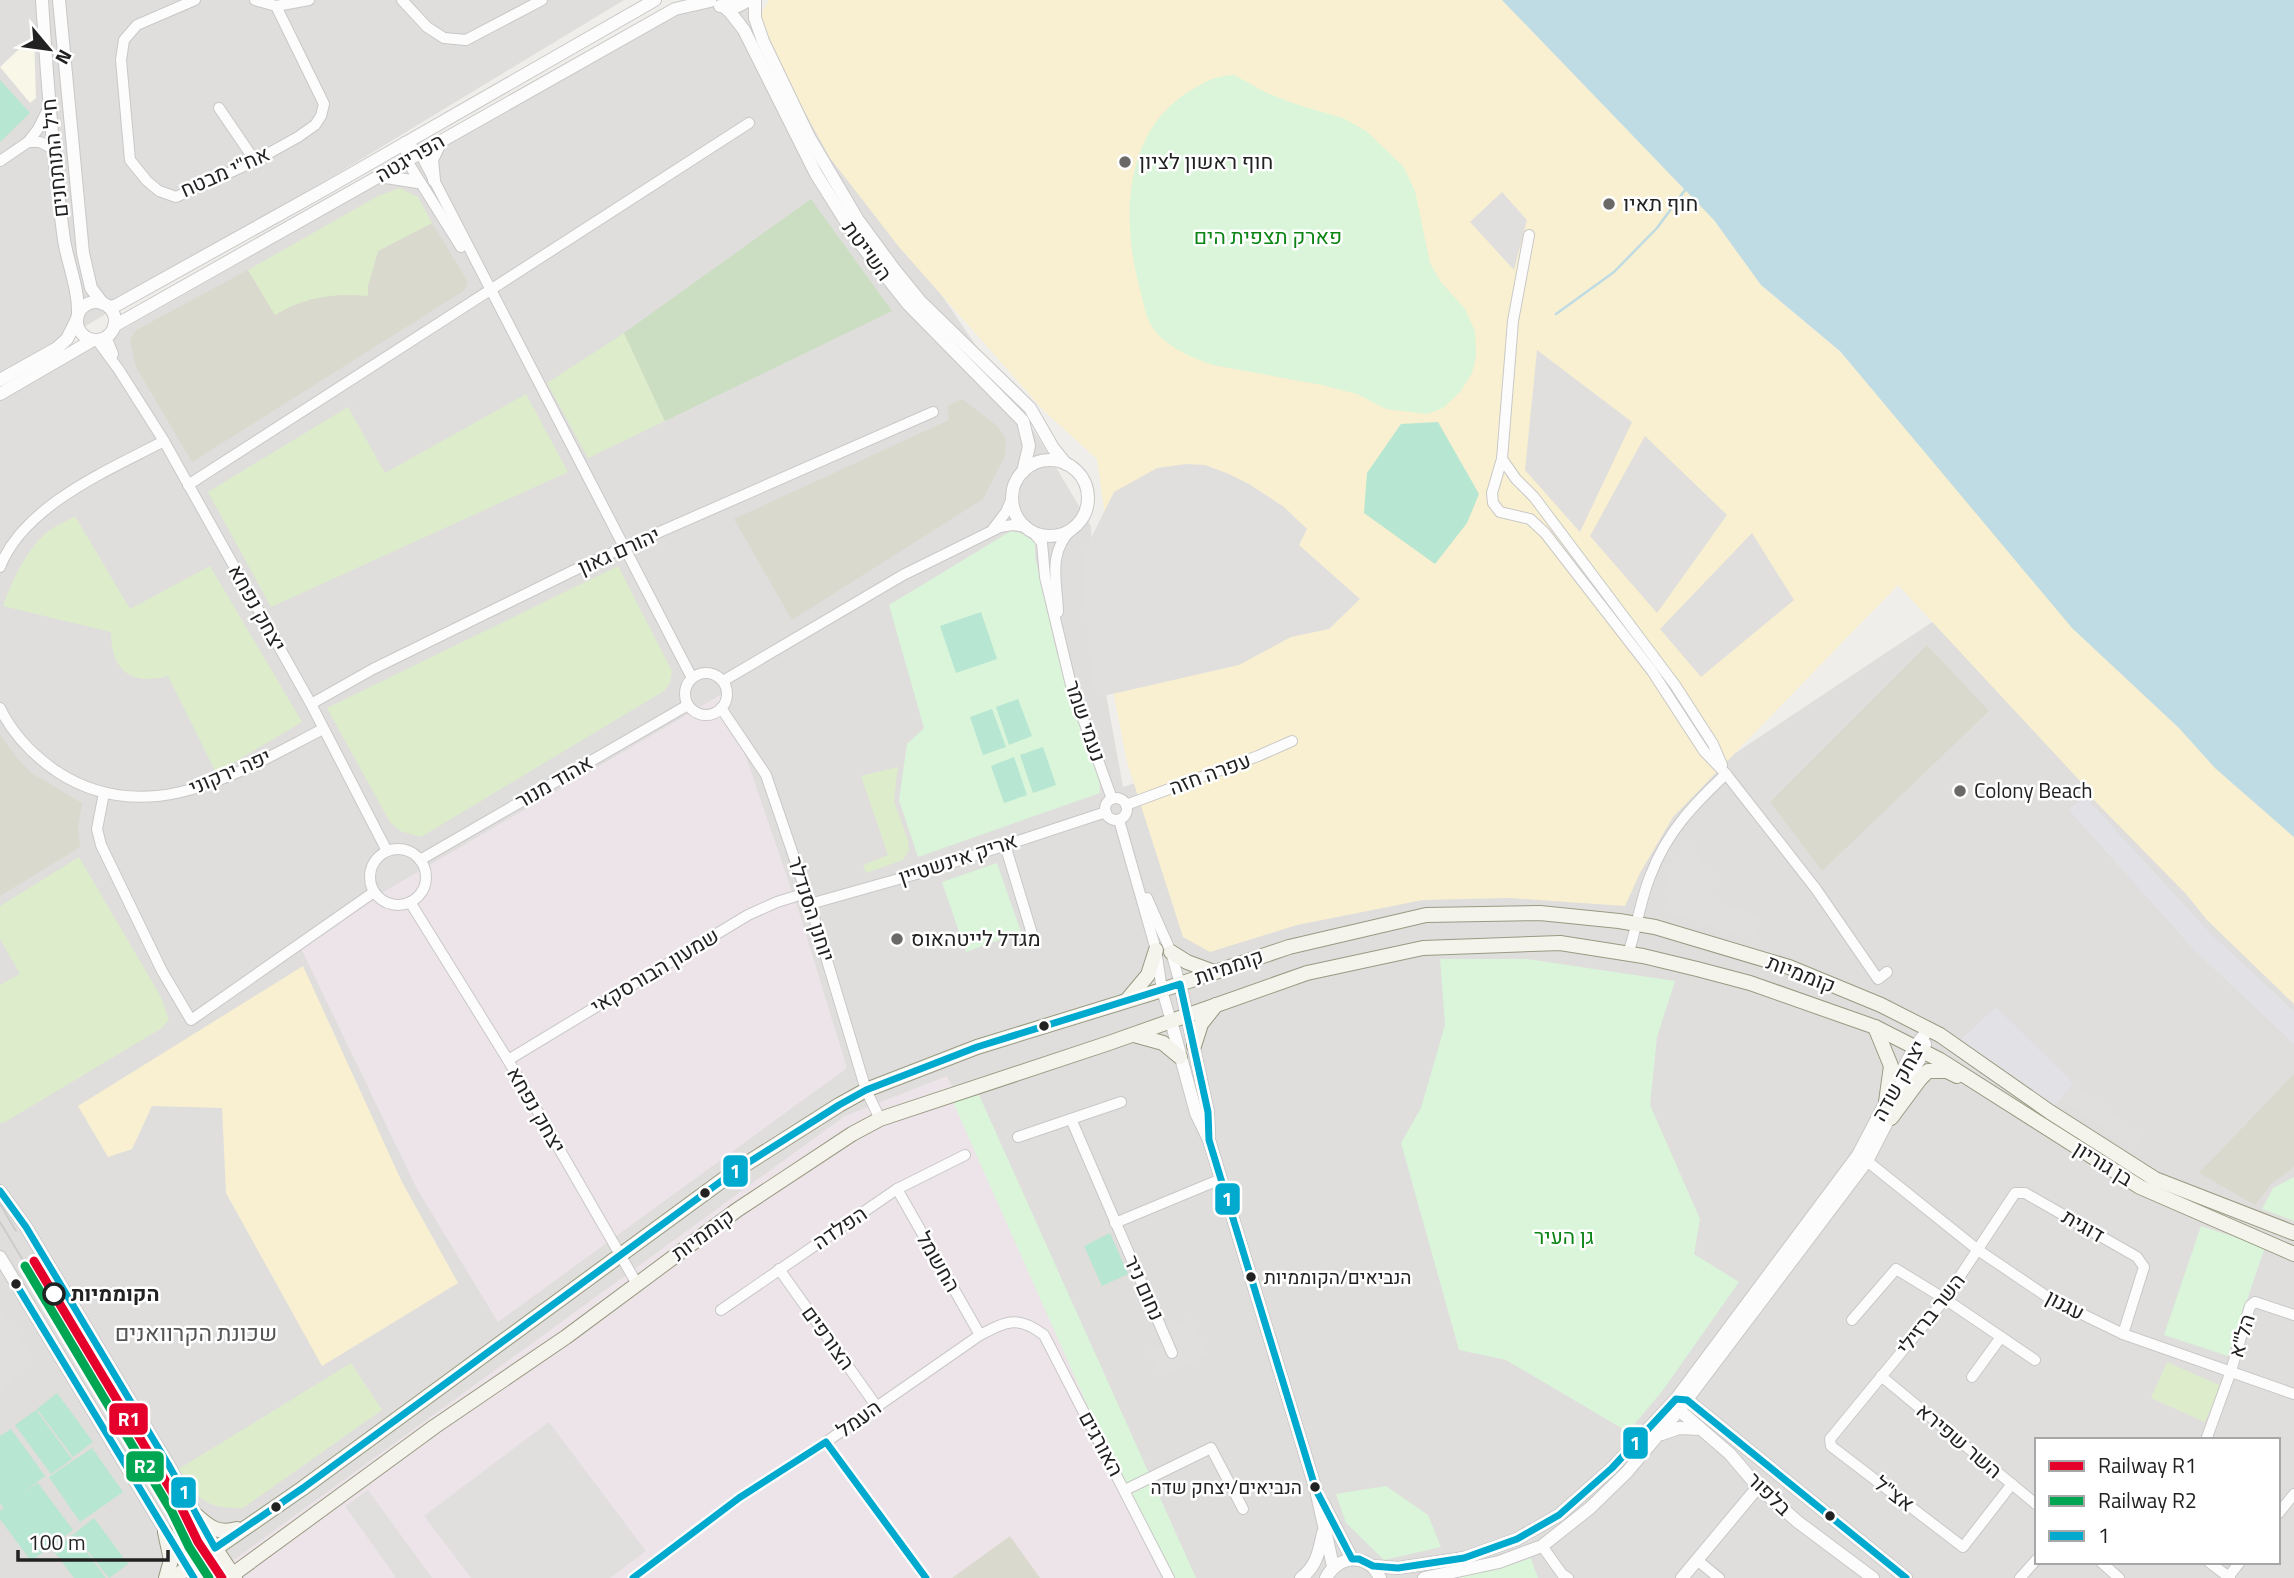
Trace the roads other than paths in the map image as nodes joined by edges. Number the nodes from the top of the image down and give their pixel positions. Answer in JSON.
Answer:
{"nodes":[{"id":1,"x":42,"y":0,"type":"edge"},
{"id":2,"x":59,"y":0,"type":"edge"},
{"id":3,"x":195,"y":0,"type":"edge"},
{"id":4,"x":255,"y":0,"type":"edge"},
{"id":5,"x":309,"y":0,"type":"edge"},
{"id":6,"x":401,"y":0,"type":"edge"},
{"id":7,"x":541,"y":0,"type":"edge"},
{"id":8,"x":655,"y":0,"type":"edge"},
{"id":9,"x":709,"y":0,"type":"edge"},
{"id":10,"x":752,"y":0,"type":"edge"},
{"id":11,"x":276,"y":6,"type":"junction"},
{"id":12,"x":723,"y":6,"type":"junction"},
{"id":13,"x":219,"y":108,"type":"dead end"},
{"id":14,"x":48,"y":109,"type":"junction"},
{"id":15,"x":749,"y":123,"type":"dead end"},
{"id":16,"x":441,"y":141,"type":"junction"},
{"id":17,"x":28,"y":142,"type":"junction"},
{"id":18,"x":405,"y":142,"type":"junction"},
{"id":19,"x":53,"y":149,"type":"junction"},
{"id":20,"x":420,"y":153,"type":"junction"},
{"id":21,"x":0,"y":161,"type":"edge"},
{"id":22,"x":255,"y":161,"type":"junction"},
{"id":23,"x":407,"y":161,"type":"junction"},
{"id":24,"x":379,"y":176,"type":"junction"},
{"id":25,"x":434,"y":180,"type":"junction"},
{"id":26,"x":418,"y":182,"type":"junction"},
{"id":27,"x":1529,"y":235,"type":"dead end"},
{"id":28,"x":490,"y":290,"type":"junction"},
{"id":29,"x":106,"y":305,"type":"junction"},
{"id":30,"x":78,"y":316,"type":"junction"},
{"id":31,"x":114,"y":326,"type":"junction"},
{"id":32,"x":99,"y":339,"type":"junction"},
{"id":33,"x":0,"y":380,"type":"edge"},
{"id":34,"x":0,"y":394,"type":"edge"},
{"id":35,"x":933,"y":412,"type":"dead end"},
{"id":36,"x":164,"y":442,"type":"junction"},
{"id":37,"x":1502,"y":459,"type":"junction"},
{"id":38,"x":1066,"y":464,"type":"junction"},
{"id":39,"x":1023,"y":472,"type":"junction"},
{"id":40,"x":188,"y":485,"type":"junction"},
{"id":41,"x":1524,"y":487,"type":"junction"},
{"id":42,"x":1492,"y":491,"type":"junction"},
{"id":43,"x":1012,"y":498,"type":"junction"},
{"id":44,"x":1072,"y":529,"type":"junction"},
{"id":45,"x":1030,"y":530,"type":"junction"},
{"id":46,"x":991,"y":531,"type":"junction"},
{"id":47,"x":623,"y":548,"type":"junction"},
{"id":48,"x":0,"y":567,"type":"edge"},
{"id":49,"x":1060,"y":643,"type":"junction"},
{"id":50,"x":692,"y":678,"type":"junction"},
{"id":51,"x":723,"y":681,"type":"junction"},
{"id":52,"x":311,"y":704,"type":"junction"},
{"id":53,"x":688,"y":705,"type":"junction"},
{"id":54,"x":0,"y":708,"type":"edge"},
{"id":55,"x":721,"y":708,"type":"junction"},
{"id":56,"x":323,"y":729,"type":"junction"},
{"id":57,"x":1293,"y":741,"type":"dead end"},
{"id":58,"x":1726,"y":774,"type":"junction"},
{"id":59,"x":104,"y":793,"type":"junction"},
{"id":60,"x":1112,"y":799,"type":"junction"},
{"id":61,"x":1126,"y":805,"type":"junction"},
{"id":62,"x":1106,"y":812,"type":"junction"},
{"id":63,"x":1119,"y":820,"type":"junction"},
{"id":64,"x":1005,"y":845,"type":"junction"},
{"id":65,"x":387,"y":851,"type":"junction"},
{"id":66,"x":421,"y":860,"type":"junction"},
{"id":67,"x":374,"y":892,"type":"junction"},
{"id":68,"x":806,"y":892,"type":"junction"},
{"id":69,"x":410,"y":902,"type":"junction"},
{"id":70,"x":810,"y":904,"type":"junction"},
{"id":71,"x":1638,"y":924,"type":"junction"},
{"id":72,"x":1033,"y":937,"type":"dead end"},
{"id":73,"x":1164,"y":951,"type":"junction"},
{"id":74,"x":1628,"y":954,"type":"junction"},
{"id":75,"x":1213,"y":972,"type":"junction"},
{"id":76,"x":1887,"y":972,"type":"dead end"},
{"id":77,"x":1180,"y":984,"type":"junction"},
{"id":78,"x":1162,"y":990,"type":"junction"},
{"id":79,"x":1125,"y":1002,"type":"junction"},
{"id":80,"x":1217,"y":1004,"type":"junction"},
{"id":81,"x":1187,"y":1015,"type":"junction"},
{"id":82,"x":1171,"y":1021,"type":"junction"},
{"id":83,"x":1875,"y":1027,"type":"junction"},
{"id":84,"x":1929,"y":1029,"type":"junction"},
{"id":85,"x":1132,"y":1034,"type":"junction"},
{"id":86,"x":1194,"y":1046,"type":"junction"},
{"id":87,"x":1919,"y":1050,"type":"junction"},
{"id":88,"x":1180,"y":1057,"type":"junction"},
{"id":89,"x":508,"y":1060,"type":"junction"},
{"id":90,"x":1986,"y":1088,"type":"junction"},
{"id":91,"x":866,"y":1090,"type":"junction"},
{"id":92,"x":1121,"y":1102,"type":"dead end"},
{"id":93,"x":1886,"y":1102,"type":"junction"},
{"id":94,"x":1891,"y":1118,"type":"junction"},
{"id":95,"x":880,"y":1119,"type":"junction"},
{"id":96,"x":1071,"y":1119,"type":"junction"},
{"id":97,"x":1018,"y":1137,"type":"dead end"},
{"id":98,"x":1209,"y":1140,"type":"junction"},
{"id":99,"x":965,"y":1155,"type":"dead end"},
{"id":100,"x":1867,"y":1161,"type":"junction"},
{"id":101,"x":1221,"y":1179,"type":"junction"},
{"id":102,"x":897,"y":1189,"type":"junction"},
{"id":103,"x":0,"y":1191,"type":"edge"},
{"id":104,"x":1115,"y":1223,"type":"junction"},
{"id":105,"x":2294,"y":1233,"type":"edge"},
{"id":106,"x":1978,"y":1250,"type":"junction"},
{"id":107,"x":2294,"y":1254,"type":"edge"},
{"id":108,"x":619,"y":1255,"type":"junction"},
{"id":109,"x":0,"y":1257,"type":"edge"},
{"id":110,"x":779,"y":1269,"type":"junction"},
{"id":111,"x":637,"y":1284,"type":"junction"},
{"id":112,"x":1945,"y":1299,"type":"junction"},
{"id":113,"x":721,"y":1310,"type":"dead end"},
{"id":114,"x":2294,"y":1315,"type":"edge"},
{"id":115,"x":1852,"y":1320,"type":"dead end"},
{"id":116,"x":1021,"y":1321,"type":"joint"},
{"id":117,"x":2123,"y":1334,"type":"junction"},
{"id":118,"x":980,"y":1335,"type":"junction"},
{"id":119,"x":2001,"y":1337,"type":"junction"},
{"id":120,"x":1172,"y":1353,"type":"dead end"},
{"id":121,"x":2035,"y":1360,"type":"dead end"},
{"id":122,"x":2231,"y":1371,"type":"junction"},
{"id":123,"x":1881,"y":1377,"type":"junction"},
{"id":124,"x":1972,"y":1377,"type":"dead end"},
{"id":125,"x":1704,"y":1378,"type":"junction"},
{"id":126,"x":2294,"y":1394,"type":"edge"},
{"id":127,"x":1681,"y":1403,"type":"junction"},
{"id":128,"x":877,"y":1406,"type":"junction"},
{"id":129,"x":1707,"y":1417,"type":"junction"},
{"id":130,"x":1700,"y":1430,"type":"junction"},
{"id":131,"x":1658,"y":1436,"type":"junction"},
{"id":132,"x":2207,"y":1438,"type":"edge"},
{"id":133,"x":826,"y":1442,"type":"junction"},
{"id":134,"x":2012,"y":1485,"type":"junction"},
{"id":135,"x":1758,"y":1487,"type":"junction"},
{"id":136,"x":1125,"y":1490,"type":"junction"},
{"id":137,"x":1316,"y":1490,"type":"junction"},
{"id":138,"x":2294,"y":1494,"type":"edge"},
{"id":139,"x":2035,"y":1503,"type":"edge"},
{"id":140,"x":1243,"y":1509,"type":"dead end"},
{"id":141,"x":2280,"y":1512,"type":"edge"},
{"id":142,"x":197,"y":1516,"type":"junction"},
{"id":143,"x":248,"y":1525,"type":"junction"},
{"id":144,"x":1324,"y":1529,"type":"junction"},
{"id":145,"x":165,"y":1532,"type":"junction"},
{"id":146,"x":1542,"y":1546,"type":"junction"},
{"id":147,"x":215,"y":1548,"type":"junction"},
{"id":148,"x":1352,"y":1559,"type":"junction"},
{"id":149,"x":1696,"y":1560,"type":"junction"},
{"id":150,"x":2035,"y":1561,"type":"edge"},
{"id":151,"x":2103,"y":1564,"type":"edge"},
{"id":152,"x":2212,"y":1564,"type":"edge"},
{"id":153,"x":1333,"y":1566,"type":"junction"},
{"id":154,"x":1373,"y":1566,"type":"junction"},
{"id":155,"x":190,"y":1572,"type":"edge"},
{"id":156,"x":232,"y":1577,"type":"edge"},
{"id":157,"x":1563,"y":1577,"type":"edge"},
{"id":158,"x":2230,"y":1577,"type":"edge"},
{"id":159,"x":166,"y":1578,"type":"edge"},
{"id":160,"x":173,"y":1578,"type":"edge"},
{"id":161,"x":633,"y":1578,"type":"edge"},
{"id":162,"x":926,"y":1578,"type":"edge"},
{"id":163,"x":1169,"y":1578,"type":"edge"},
{"id":164,"x":1301,"y":1578,"type":"edge"},
{"id":165,"x":1326,"y":1578,"type":"edge"},
{"id":166,"x":1380,"y":1578,"type":"edge"},
{"id":167,"x":1424,"y":1578,"type":"edge"},
{"id":168,"x":1682,"y":1578,"type":"edge"},
{"id":169,"x":1719,"y":1578,"type":"edge"},
{"id":170,"x":1873,"y":1578,"type":"edge"},
{"id":171,"x":1906,"y":1578,"type":"edge"},
{"id":172,"x":2020,"y":1578,"type":"edge"},
{"id":173,"x":2119,"y":1578,"type":"edge"}],
"edges":[{"from":1,"to":14,"type":"street","name":"חיל התותחנים"},
{"from":2,"to":29,"type":"street","name":"חיל התותחנים"},
{"from":3,"to":22,"type":"street","name":"אח\"י מבטח"},
{"from":4,"to":11,"type":"street"},
{"from":5,"to":11,"type":"street"},
{"from":6,"to":7,"type":"street"},
{"from":8,"to":18,"type":"street","name":"הפריגטה"},
{"from":9,"to":12,"type":"street"},
{"from":9,"to":16,"type":"street","name":"הפריגטה"},
{"from":10,"to":12,"type":"street"},
{"from":10,"to":38,"type":"street","name":"השייטת"},
{"from":11,"to":22,"type":"street","name":"אח\"י מבטח"},
{"from":12,"to":39,"type":"street","name":"השייטת"},
{"from":13,"to":22,"type":"street"},
{"from":14,"to":17,"type":"street"},
{"from":14,"to":19,"type":"street","name":"חיל התותחנים"},
{"from":15,"to":28,"type":"street"},
{"from":16,"to":20,"type":"street","name":"הפריגטה"},
{"from":16,"to":25,"type":"street"},
{"from":17,"to":19,"type":"street"},
{"from":17,"to":21,"type":"street"},
{"from":18,"to":20,"type":"street"},
{"from":18,"to":23,"type":"street"},
{"from":18,"to":29,"type":"street","name":"הפריגטה"},
{"from":19,"to":30,"type":"street","name":"חיל התותחנים"},
{"from":20,"to":23,"type":"street","name":"הפריגטה"},
{"from":20,"to":25,"type":"street"},
{"from":23,"to":24,"type":"street","name":"הפריגטה"},
{"from":23,"to":26,"type":"street"},
{"from":24,"to":26,"type":"street"},
{"from":24,"to":31,"type":"street","name":"הפריגטה"},
{"from":25,"to":28,"type":"street"},
{"from":26,"to":28,"type":"street"},
{"from":27,"to":37,"type":"street"},
{"from":28,"to":40,"type":"street"},
{"from":28,"to":47,"type":"street"},
{"from":29,"to":30,"type":"street"},
{"from":29,"to":31,"type":"street"},
{"from":30,"to":32,"type":"street"},
{"from":30,"to":33,"type":"street"},
{"from":31,"to":32,"type":"street"},
{"from":32,"to":34,"type":"street"},
{"from":32,"to":36,"type":"street","name":"יצחק נפחא"},
{"from":35,"to":47,"type":"street","name":"יהורם גאון"},
{"from":36,"to":40,"type":"street","name":"יצחק נפחא"},
{"from":36,"to":48,"type":"street"},
{"from":37,"to":41,"type":"street"},
{"from":37,"to":42,"type":"street"},
{"from":38,"to":39,"type":"street"},
{"from":38,"to":44,"type":"street"},
{"from":39,"to":43,"type":"street"},
{"from":40,"to":52,"type":"street","name":"יצחק נפחא"},
{"from":41,"to":42,"type":"street"},
{"from":41,"to":58,"type":"street"},
{"from":42,"to":58,"type":"street"},
{"from":43,"to":45,"type":"street"},
{"from":43,"to":46,"type":"street"},
{"from":44,"to":45,"type":"street"},
{"from":44,"to":49,"type":"street","name":"נעמי שמר"},
{"from":45,"to":46,"type":"street"},
{"from":45,"to":49,"type":"street","name":"נעמי שמר"},
{"from":46,"to":51,"type":"street"},
{"from":47,"to":50,"type":"street"},
{"from":47,"to":52,"type":"street","name":"יהורם גאון"},
{"from":49,"to":60,"type":"street","name":"נעמי שמר"},
{"from":50,"to":51,"type":"street"},
{"from":50,"to":53,"type":"street"},
{"from":51,"to":55,"type":"street"},
{"from":52,"to":56,"type":"street","name":"יצחק נפחא"},
{"from":53,"to":55,"type":"street"},
{"from":53,"to":66,"type":"street","name":"אהוד מנור"},
{"from":54,"to":59,"type":"street","name":"יפה ירקוני"},
{"from":55,"to":68,"type":"street","name":"יוחנן הסנדלר"},
{"from":56,"to":59,"type":"street","name":"יפה ירקוני"},
{"from":56,"to":65,"type":"street","name":"יצחק נפחא"},
{"from":57,"to":61,"type":"street","name":"עפרה חזה"},
{"from":58,"to":71,"type":"street"},
{"from":58,"to":76,"type":"street"},
{"from":59,"to":67,"type":"street"},
{"from":60,"to":61,"type":"street"},
{"from":60,"to":62,"type":"street"},
{"from":61,"to":63,"type":"street"},
{"from":62,"to":63,"type":"street"},
{"from":62,"to":64,"type":"street","name":"אריק אינשטיין"},
{"from":63,"to":73,"type":"street"},
{"from":64,"to":70,"type":"street","name":"אריק אינשטיין"},
{"from":64,"to":72,"type":"street"},
{"from":65,"to":66,"type":"street"},
{"from":65,"to":67,"type":"street"},
{"from":66,"to":69,"type":"street"},
{"from":67,"to":69,"type":"street"},
{"from":68,"to":70,"type":"street","name":"יוחנן הסנדלר"},
{"from":68,"to":89,"type":"street","name":"שמעון הבורסקאי"},
{"from":69,"to":89,"type":"street","name":"יצחק נפחא"},
{"from":70,"to":91,"type":"street","name":"יוחנן הסנדלר"},
{"from":71,"to":74,"type":"street"},
{"from":71,"to":75,"type":"main road","name":"קוממיות"},
{"from":71,"to":84,"type":"main road","name":"קוממיות"},
{"from":73,"to":75,"type":"main road"},
{"from":73,"to":77,"type":"street"},
{"from":73,"to":78,"type":"street"},
{"from":73,"to":79,"type":"main road"},
{"from":74,"to":80,"type":"main road","name":"קוממיות"},
{"from":74,"to":83,"type":"main road","name":"קוממיות"},
{"from":75,"to":77,"type":"main road","name":"קוממיות"},
{"from":77,"to":78,"type":"main road","name":"קוממיות"},
{"from":77,"to":81,"type":"street"},
{"from":78,"to":79,"type":"main road","name":"קוממיות"},
{"from":78,"to":82,"type":"street"},
{"from":79,"to":91,"type":"main road","name":"קוממיות"},
{"from":80,"to":81,"type":"main road","name":"קוממיות"},
{"from":80,"to":86,"type":"main road"},
{"from":81,"to":82,"type":"main road","name":"קוממיות"},
{"from":81,"to":86,"type":"street"},
{"from":82,"to":85,"type":"main road","name":"קוממיות"},
{"from":82,"to":88,"type":"street"},
{"from":83,"to":87,"type":"main road","name":"קוממיות"},
{"from":83,"to":93,"type":"main road"},
{"from":84,"to":87,"type":"street","name":"יצחק שדה"},
{"from":84,"to":105,"type":"main road","name":"בן גוריון"},
{"from":85,"to":88,"type":"main road"},
{"from":85,"to":95,"type":"main road","name":"קוממיות"},
{"from":86,"to":98,"type":"street"},
{"from":87,"to":90,"type":"main road","name":"בן גוריון"},
{"from":87,"to":93,"type":"street","name":"יצחק שדה"},
{"from":87,"to":94,"type":"street","name":"יצחק שדה"},
{"from":88,"to":98,"type":"street"},
{"from":89,"to":108,"type":"street","name":"יצחק נפחא"},
{"from":90,"to":94,"type":"main road"},
{"from":90,"to":107,"type":"main road","name":"בן גוריון"},
{"from":91,"to":95,"type":"street","name":"יוחנן הסנדלר"},
{"from":91,"to":108,"type":"main road","name":"קוממיות"},
{"from":92,"to":96,"type":"street"},
{"from":93,"to":127,"type":"street","name":"יצחק שדה"},
{"from":94,"to":100,"type":"street","name":"יצחק שדה"},
{"from":95,"to":111,"type":"main road","name":"קוממיות"},
{"from":96,"to":97,"type":"street"},
{"from":96,"to":104,"type":"street","name":"נחום ניר"},
{"from":98,"to":101,"type":"street"},
{"from":99,"to":102,"type":"street","name":"הפלדה"},
{"from":100,"to":106,"type":"street","name":"עגנון"},
{"from":100,"to":125,"type":"street","name":"יצחק שדה"},
{"from":101,"to":104,"type":"street"},
{"from":101,"to":137,"type":"street"},
{"from":102,"to":110,"type":"street","name":"הפלדה"},
{"from":102,"to":118,"type":"street","name":"החשמל"},
{"from":103,"to":142,"type":"street"},
{"from":104,"to":120,"type":"street","name":"נחום ניר"},
{"from":106,"to":112,"type":"street","name":"השר ברזילי"},
{"from":106,"to":117,"type":"street","name":"עגנון"},
{"from":106,"to":117,"type":"street","name":"דוגית"},
{"from":108,"to":111,"type":"street","name":"יצחק נפחא"},
{"from":108,"to":143,"type":"main road","name":"קוממיות"},
{"from":109,"to":145,"type":"street"},
{"from":110,"to":113,"type":"street","name":"הפלדה"},
{"from":110,"to":128,"type":"street","name":"הצורפים"},
{"from":111,"to":156,"type":"main road","name":"קוממיות"},
{"from":112,"to":115,"type":"street"},
{"from":112,"to":119,"type":"street"},
{"from":112,"to":123,"type":"street","name":"השר ברזילי"},
{"from":114,"to":122,"type":"street","name":"הל\"א"},
{"from":116,"to":118,"type":"street","name":"העמל"},
{"from":116,"to":136,"type":"street","name":"האורגים"},
{"from":117,"to":122,"type":"street","name":"עגנון"},
{"from":118,"to":128,"type":"street","name":"העמל"},
{"from":119,"to":121,"type":"street"},
{"from":119,"to":124,"type":"street"},
{"from":122,"to":126,"type":"street","name":"עגנון"},
{"from":122,"to":132,"type":"street"},
{"from":123,"to":134,"type":"street","name":"השר שפירא"},
{"from":123,"to":134,"type":"street","name":"אצ\"ל"},
{"from":125,"to":127,"type":"street","name":"יצחק שדה"},
{"from":125,"to":129,"type":"street"},
{"from":127,"to":129,"type":"street","name":"בלפור"},
{"from":127,"to":130,"type":"street","name":"בלפור"},
{"from":127,"to":131,"type":"street","name":"יצחק שדה"},
{"from":127,"to":154,"type":"street","name":"יצחק שדה"},
{"from":128,"to":133,"type":"street","name":"העמל"},
{"from":129,"to":171,"type":"street","name":"בלפור"},
{"from":130,"to":131,"type":"street"},
{"from":130,"to":135,"type":"street","name":"בלפור"},
{"from":131,"to":146,"type":"street","name":"יצחק שדה"},
{"from":133,"to":161,"type":"street","name":"העמל"},
{"from":133,"to":162,"type":"street"},
{"from":134,"to":139,"type":"street","name":"השר שפירא"},
{"from":135,"to":149,"type":"street"},
{"from":135,"to":170,"type":"street","name":"בלפור"},
{"from":136,"to":140,"type":"street"},
{"from":136,"to":163,"type":"street","name":"האורגים"},
{"from":137,"to":144,"type":"street"},
{"from":137,"to":148,"type":"street"},
{"from":138,"to":141,"type":"street"},
{"from":142,"to":143,"type":"main road"},
{"from":142,"to":147,"type":"street"},
{"from":143,"to":147,"type":"main road","name":"קוממיות"},
{"from":144,"to":153,"type":"street"},
{"from":144,"to":164,"type":"street"},
{"from":145,"to":155,"type":"street"},
{"from":145,"to":159,"type":"main road"},
{"from":146,"to":157,"type":"street"},
{"from":146,"to":167,"type":"street","name":"יצחק שדה"},
{"from":147,"to":155,"type":"main road","name":"קוממיות"},
{"from":147,"to":156,"type":"main road"},
{"from":148,"to":153,"type":"street"},
{"from":148,"to":154,"type":"street","name":"יצחק שדה"},
{"from":149,"to":168,"type":"street"},
{"from":149,"to":169,"type":"street"},
{"from":150,"to":172,"type":"street"},
{"from":151,"to":173,"type":"street"},
{"from":152,"to":158,"type":"street"},
{"from":153,"to":165,"type":"street"},
{"from":154,"to":166,"type":"street"},
{"from":155,"to":160,"type":"main road","name":"קוממיות"}]}
